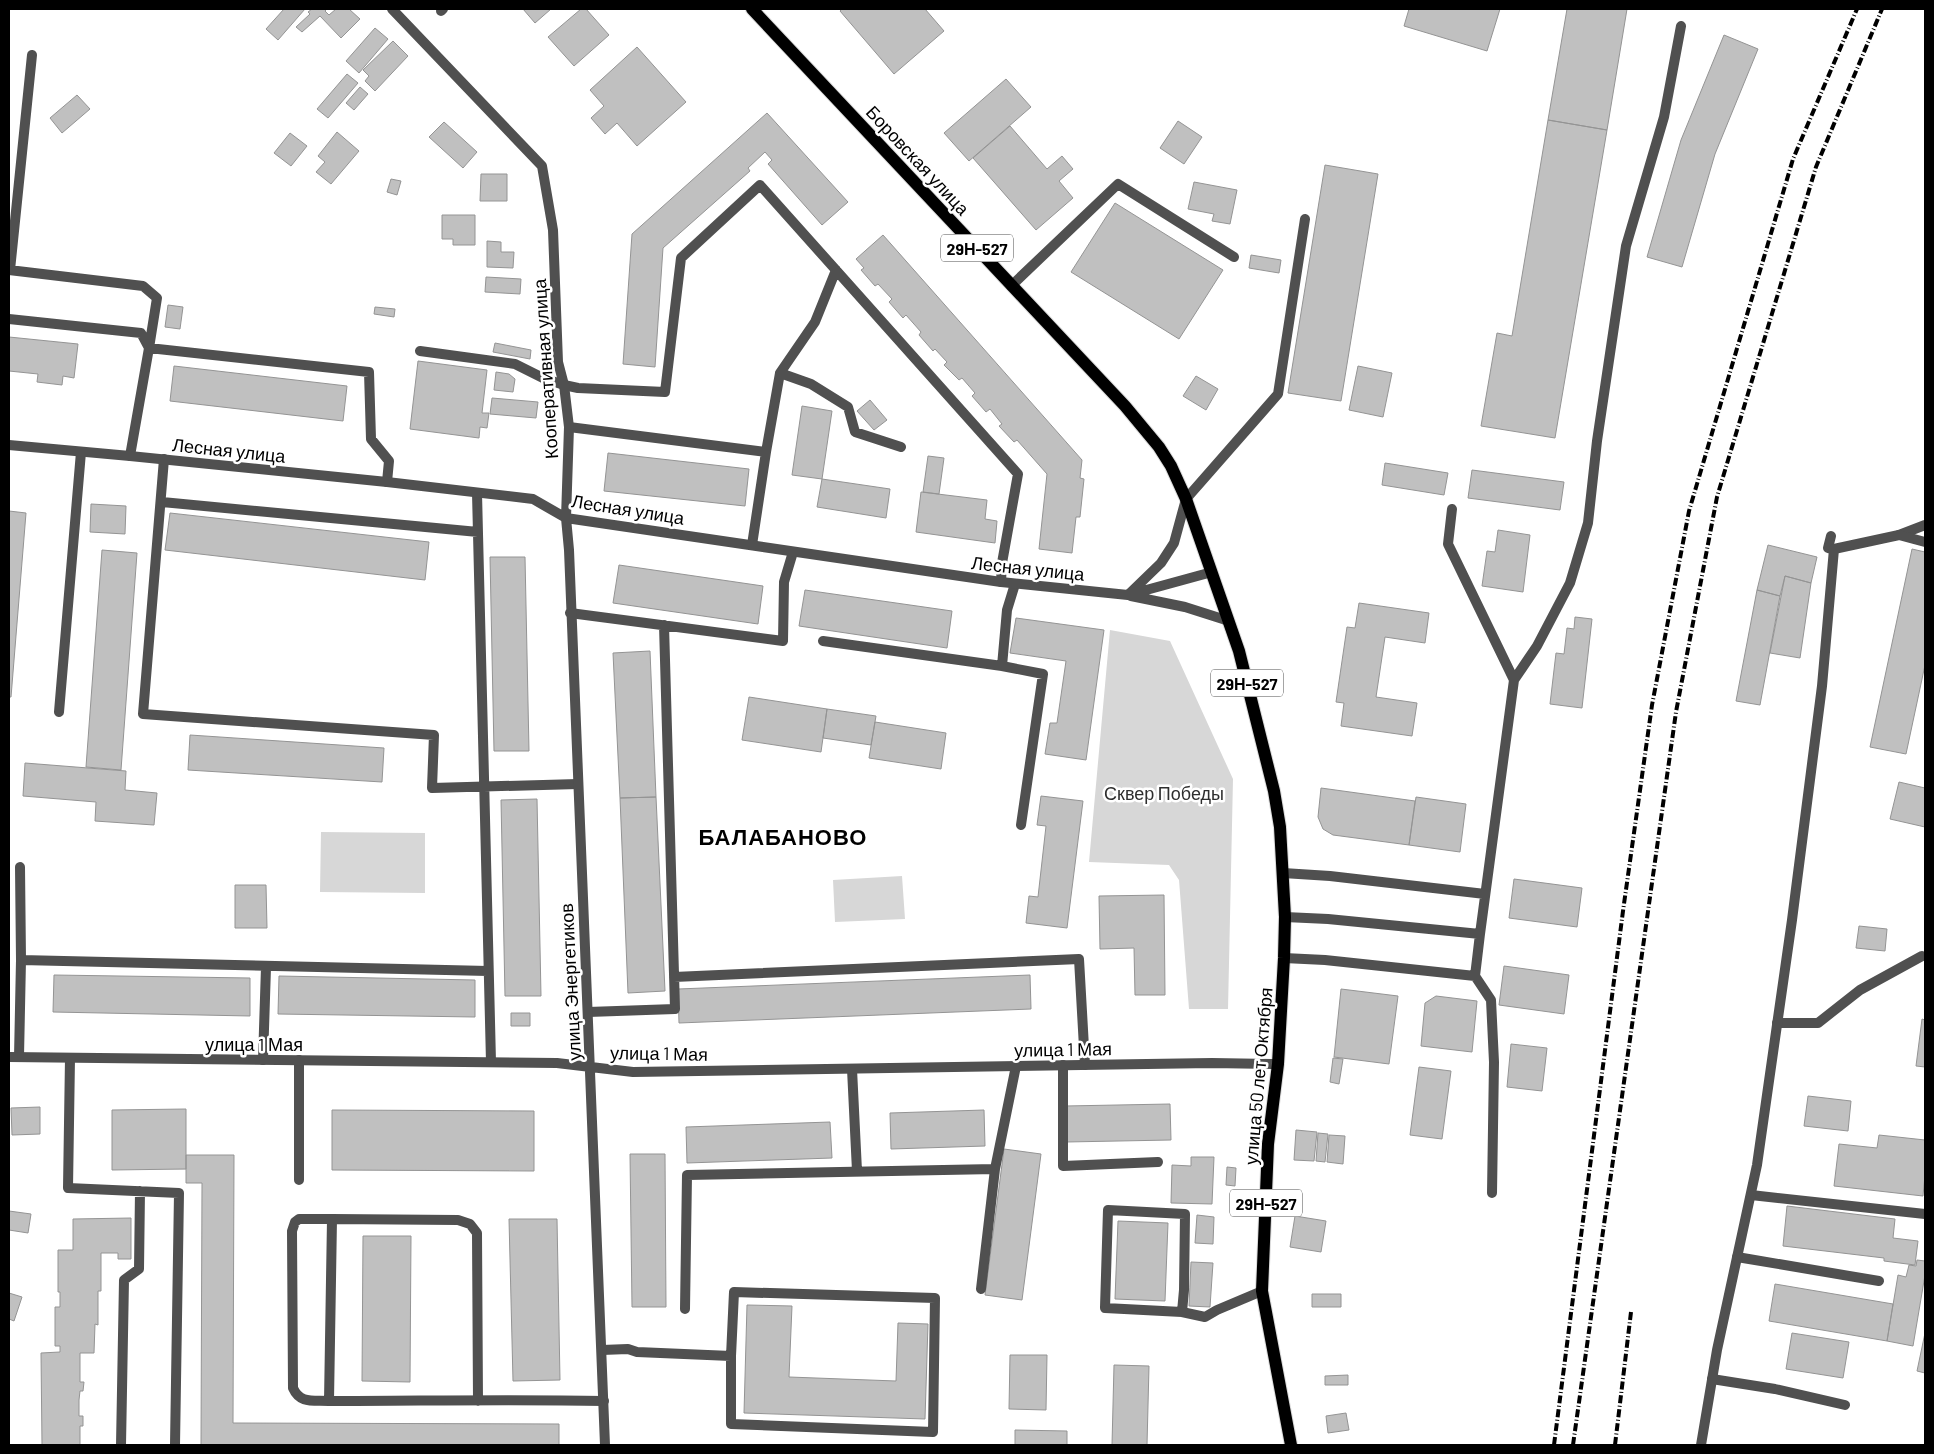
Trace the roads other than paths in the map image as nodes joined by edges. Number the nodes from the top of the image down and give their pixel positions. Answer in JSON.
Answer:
{"nodes":[{"id":1,"x":392,"y":9,"type":"edge"},
{"id":2,"x":752,"y":9,"type":"edge"},
{"id":3,"x":1681,"y":26,"type":"dead end"},
{"id":4,"x":32,"y":55,"type":"dead end"},
{"id":5,"x":1304,"y":219,"type":"dead end"},
{"id":6,"x":1234,"y":257,"type":"dead end"},
{"id":7,"x":9,"y":270,"type":"edge"},
{"id":8,"x":836,"y":270,"type":"junction"},
{"id":9,"x":1011,"y":286,"type":"junction"},
{"id":10,"x":9,"y":319,"type":"edge"},
{"id":11,"x":149,"y":348,"type":"junction"},
{"id":12,"x":420,"y":351,"type":"dead end"},
{"id":13,"x":780,"y":373,"type":"junction"},
{"id":14,"x":564,"y":385,"type":"junction"},
{"id":15,"x":569,"y":427,"type":"junction"},
{"id":16,"x":9,"y":446,"type":"edge"},
{"id":17,"x":900,"y":446,"type":"dead end"},
{"id":18,"x":81,"y":452,"type":"junction"},
{"id":19,"x":766,"y":452,"type":"junction"},
{"id":20,"x":130,"y":456,"type":"junction"},
{"id":21,"x":164,"y":459,"type":"junction"},
{"id":22,"x":387,"y":482,"type":"junction"},
{"id":23,"x":477,"y":493,"type":"junction"},
{"id":24,"x":1186,"y":498,"type":"junction"},
{"id":25,"x":162,"y":502,"type":"junction"},
{"id":26,"x":1452,"y":509,"type":"dead end"},
{"id":27,"x":566,"y":518,"type":"junction"},
{"id":28,"x":1925,"y":526,"type":"edge"},
{"id":29,"x":478,"y":532,"type":"junction"},
{"id":30,"x":1899,"y":535,"type":"junction"},
{"id":31,"x":1831,"y":536,"type":"dead end"},
{"id":32,"x":1925,"y":542,"type":"edge"},
{"id":33,"x":752,"y":545,"type":"junction"},
{"id":34,"x":1834,"y":549,"type":"junction"},
{"id":35,"x":793,"y":552,"type":"junction"},
{"id":36,"x":1212,"y":572,"type":"junction"},
{"id":37,"x":1001,"y":582,"type":"junction"},
{"id":38,"x":1014,"y":584,"type":"junction"},
{"id":39,"x":1128,"y":595,"type":"junction"},
{"id":40,"x":570,"y":612,"type":"junction"},
{"id":41,"x":1229,"y":620,"type":"junction"},
{"id":42,"x":664,"y":625,"type":"junction"},
{"id":43,"x":823,"y":641,"type":"dead end"},
{"id":44,"x":1002,"y":666,"type":"junction"},
{"id":45,"x":1514,"y":680,"type":"junction"},
{"id":46,"x":59,"y":712,"type":"dead end"},
{"id":47,"x":578,"y":784,"type":"junction"},
{"id":48,"x":484,"y":787,"type":"junction"},
{"id":49,"x":1021,"y":825,"type":"dead end"},
{"id":50,"x":20,"y":867,"type":"dead end"},
{"id":51,"x":1283,"y":873,"type":"junction"},
{"id":52,"x":1485,"y":894,"type":"junction"},
{"id":53,"x":1285,"y":917,"type":"junction"},
{"id":54,"x":1480,"y":934,"type":"junction"},
{"id":55,"x":1922,"y":956,"type":"dead end"},
{"id":56,"x":1284,"y":958,"type":"junction"},
{"id":57,"x":21,"y":960,"type":"junction"},
{"id":58,"x":266,"y":967,"type":"junction"},
{"id":59,"x":488,"y":970,"type":"junction"},
{"id":60,"x":1474,"y":976,"type":"junction"},
{"id":61,"x":674,"y":977,"type":"junction"},
{"id":62,"x":588,"y":1012,"type":"junction"},
{"id":63,"x":1777,"y":1023,"type":"junction"},
{"id":64,"x":14,"y":1057,"type":"edge"},
{"id":65,"x":70,"y":1058,"type":"junction"},
{"id":66,"x":263,"y":1060,"type":"junction"},
{"id":67,"x":299,"y":1060,"type":"junction"},
{"id":68,"x":491,"y":1062,"type":"junction"},
{"id":69,"x":1278,"y":1064,"type":"junction"},
{"id":70,"x":1063,"y":1065,"type":"junction"},
{"id":71,"x":1085,"y":1065,"type":"junction"},
{"id":72,"x":1016,"y":1066,"type":"junction"},
{"id":73,"x":590,"y":1067,"type":"junction"},
{"id":74,"x":852,"y":1068,"type":"junction"},
{"id":75,"x":1158,"y":1162,"type":"dead end"},
{"id":76,"x":996,"y":1169,"type":"junction"},
{"id":77,"x":857,"y":1171,"type":"junction"},
{"id":78,"x":299,"y":1180,"type":"dead end"},
{"id":79,"x":140,"y":1191,"type":"junction"},
{"id":80,"x":1492,"y":1193,"type":"dead end"},
{"id":81,"x":1751,"y":1195,"type":"junction"},
{"id":82,"x":1925,"y":1214,"type":"edge"},
{"id":83,"x":332,"y":1219,"type":"junction"},
{"id":84,"x":1737,"y":1258,"type":"junction"},
{"id":85,"x":1879,"y":1280,"type":"dead end"},
{"id":86,"x":981,"y":1289,"type":"dead end"},
{"id":87,"x":1262,"y":1290,"type":"junction"},
{"id":88,"x":684,"y":1309,"type":"dead end"},
{"id":89,"x":1182,"y":1312,"type":"junction"},
{"id":90,"x":602,"y":1350,"type":"junction"},
{"id":91,"x":731,"y":1356,"type":"junction"},
{"id":92,"x":1712,"y":1379,"type":"junction"},
{"id":93,"x":328,"y":1401,"type":"junction"},
{"id":94,"x":478,"y":1401,"type":"junction"},
{"id":95,"x":604,"y":1401,"type":"junction"},
{"id":96,"x":1845,"y":1406,"type":"dead end"},
{"id":97,"x":121,"y":1445,"type":"edge"},
{"id":98,"x":175,"y":1445,"type":"edge"},
{"id":99,"x":605,"y":1445,"type":"edge"},
{"id":100,"x":1291,"y":1445,"type":"edge"},
{"id":101,"x":1701,"y":1445,"type":"edge"}],
"edges":[{"from":1,"to":14,"type":"street","name":"Кооперативная улица"},
{"from":2,"to":9,"type":"main road","name":"Боровская улица","number":"29Н-527"},
{"from":3,"to":45,"type":"street"},
{"from":4,"to":7,"type":"street"},
{"from":5,"to":24,"type":"street"},
{"from":6,"to":9,"type":"street"},
{"from":7,"to":11,"type":"street"},
{"from":8,"to":13,"type":"street"},
{"from":8,"to":14,"type":"street"},
{"from":8,"to":37,"type":"street"},
{"from":9,"to":24,"type":"main road","name":"Боровская улица","number":"29Н-527"},
{"from":10,"to":11,"type":"street"},
{"from":11,"to":20,"type":"street"},
{"from":11,"to":22,"type":"street"},
{"from":12,"to":14,"type":"street"},
{"from":13,"to":17,"type":"street"},
{"from":13,"to":19,"type":"street"},
{"from":14,"to":15,"type":"street","name":"Кооперативная улица"},
{"from":15,"to":19,"type":"street"},
{"from":15,"to":27,"type":"street","name":"Кооперативная улица"},
{"from":16,"to":18,"type":"street","name":"Лесная улица"},
{"from":18,"to":20,"type":"street","name":"Лесная улица"},
{"from":18,"to":46,"type":"street"},
{"from":19,"to":33,"type":"street"},
{"from":20,"to":21,"type":"street","name":"Лесная улица"},
{"from":21,"to":22,"type":"street","name":"Лесная улица"},
{"from":21,"to":25,"type":"street"},
{"from":22,"to":23,"type":"street","name":"Лесная улица"},
{"from":23,"to":27,"type":"street","name":"Лесная улица"},
{"from":23,"to":29,"type":"street"},
{"from":24,"to":36,"type":"main road","number":"29Н-527"},
{"from":24,"to":39,"type":"street"},
{"from":25,"to":29,"type":"street"},
{"from":25,"to":48,"type":"street"},
{"from":26,"to":45,"type":"street"},
{"from":27,"to":33,"type":"street","name":"Лесная улица"},
{"from":27,"to":40,"type":"street","name":"улица Энергетиков"},
{"from":28,"to":30,"type":"street"},
{"from":29,"to":48,"type":"street"},
{"from":30,"to":32,"type":"street"},
{"from":30,"to":34,"type":"street"},
{"from":31,"to":34,"type":"street"},
{"from":33,"to":35,"type":"street","name":"Лесная улица"},
{"from":34,"to":63,"type":"street"},
{"from":35,"to":37,"type":"street","name":"Лесная улица"},
{"from":35,"to":42,"type":"street"},
{"from":36,"to":39,"type":"street","name":"Лесная улица"},
{"from":36,"to":41,"type":"main road","number":"29Н-527"},
{"from":37,"to":38,"type":"street","name":"Лесная улица"},
{"from":38,"to":39,"type":"street","name":"Лесная улица"},
{"from":38,"to":44,"type":"street"},
{"from":39,"to":41,"type":"street"},
{"from":40,"to":42,"type":"street"},
{"from":40,"to":47,"type":"street","name":"улица Энергетиков"},
{"from":41,"to":51,"type":"main road","number":"29Н-527"},
{"from":42,"to":61,"type":"street"},
{"from":43,"to":44,"type":"street"},
{"from":44,"to":49,"type":"street"},
{"from":45,"to":52,"type":"street"},
{"from":47,"to":48,"type":"street"},
{"from":47,"to":62,"type":"street","name":"улица Энергетиков"},
{"from":48,"to":59,"type":"street"},
{"from":50,"to":57,"type":"street"},
{"from":51,"to":52,"type":"street"},
{"from":51,"to":53,"type":"main road","number":"29Н-527"},
{"from":52,"to":54,"type":"street"},
{"from":53,"to":54,"type":"street"},
{"from":53,"to":56,"type":"main road","name":"улица 50 лет Октября","number":"29Н-527"},
{"from":54,"to":60,"type":"street"},
{"from":55,"to":63,"type":"street"},
{"from":56,"to":60,"type":"street"},
{"from":56,"to":69,"type":"main road","name":"улица 50 лет Октября","number":"29Н-527"},
{"from":57,"to":58,"type":"street"},
{"from":57,"to":64,"type":"street"},
{"from":58,"to":59,"type":"street"},
{"from":58,"to":66,"type":"street"},
{"from":59,"to":68,"type":"street"},
{"from":60,"to":80,"type":"street"},
{"from":61,"to":62,"type":"street"},
{"from":61,"to":71,"type":"street"},
{"from":62,"to":73,"type":"street","name":"улица Энергетиков"},
{"from":63,"to":81,"type":"street"},
{"from":64,"to":65,"type":"street","name":"улица 1 Мая"},
{"from":65,"to":66,"type":"street","name":"улица 1 Мая"},
{"from":65,"to":79,"type":"street"},
{"from":66,"to":67,"type":"street","name":"улица 1 Мая"},
{"from":67,"to":68,"type":"street","name":"улица 1 Мая"},
{"from":67,"to":78,"type":"street"},
{"from":68,"to":73,"type":"street","name":"улица 1 Мая"},
{"from":69,"to":71,"type":"street","name":"улица 1 Мая"},
{"from":69,"to":87,"type":"main road","name":"улица 50 лет Октября","number":"29Н-527"},
{"from":70,"to":71,"type":"street","name":"улица 1 Мая"},
{"from":70,"to":72,"type":"street","name":"улица 1 Мая"},
{"from":70,"to":75,"type":"street"},
{"from":72,"to":74,"type":"street","name":"улица 1 Мая"},
{"from":72,"to":76,"type":"street"},
{"from":73,"to":74,"type":"street","name":"улица 1 Мая"},
{"from":73,"to":90,"type":"street","name":"улица Энергетиков"},
{"from":74,"to":77,"type":"street"},
{"from":76,"to":77,"type":"street"},
{"from":76,"to":86,"type":"street"},
{"from":77,"to":88,"type":"street"},
{"from":79,"to":97,"type":"street"},
{"from":79,"to":98,"type":"street"},
{"from":81,"to":82,"type":"street"},
{"from":81,"to":84,"type":"street"},
{"from":83,"to":93,"type":"street"},
{"from":83,"to":93,"type":"street"},
{"from":83,"to":94,"type":"street"},
{"from":84,"to":85,"type":"street"},
{"from":84,"to":92,"type":"street"},
{"from":87,"to":89,"type":"street"},
{"from":87,"to":100,"type":"main road","name":"улица 50 лет Октября","number":"29Н-527"},
{"from":89,"to":89,"type":"street"},
{"from":90,"to":91,"type":"street"},
{"from":90,"to":95,"type":"street","name":"улица Энергетиков"},
{"from":91,"to":91,"type":"street"},
{"from":92,"to":96,"type":"street"},
{"from":92,"to":101,"type":"street"},
{"from":93,"to":94,"type":"street"},
{"from":94,"to":95,"type":"street"},
{"from":95,"to":99,"type":"street","name":"улица Энергетиков"}]}
